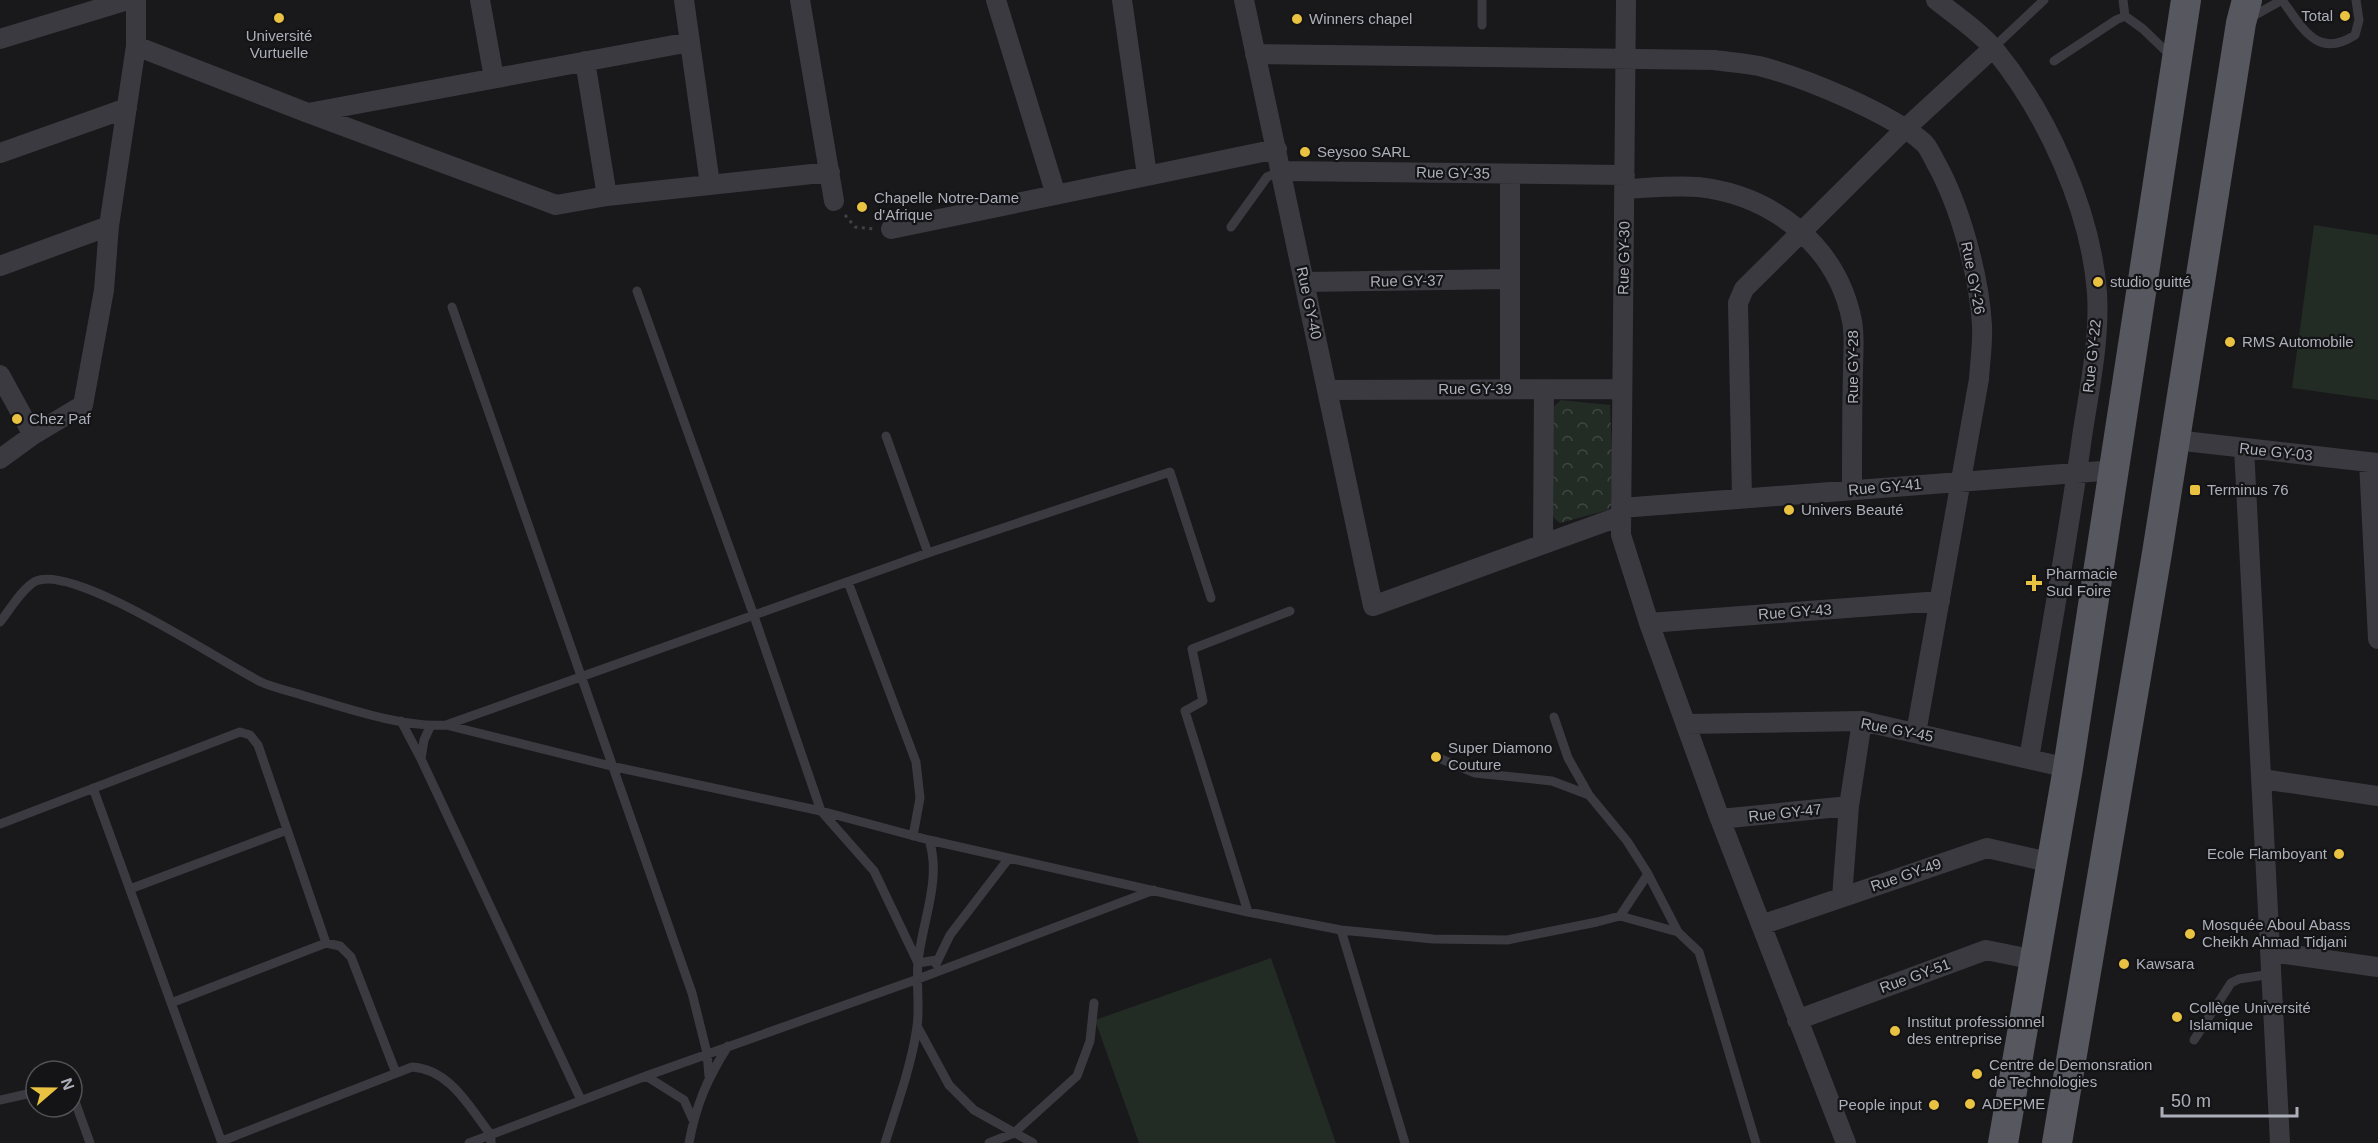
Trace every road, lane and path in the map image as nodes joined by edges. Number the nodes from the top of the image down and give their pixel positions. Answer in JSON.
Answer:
{"nodes":[{"id":1,"x":128,"y":0,"type":"edge"},
{"id":2,"x":136,"y":0,"type":"edge"},
{"id":3,"x":480,"y":0,"type":"edge"},
{"id":4,"x":684,"y":0,"type":"edge"},
{"id":5,"x":800,"y":0,"type":"edge"},
{"id":6,"x":996,"y":0,"type":"edge"},
{"id":7,"x":1122,"y":0,"type":"edge"},
{"id":8,"x":1244,"y":0,"type":"edge"},
{"id":9,"x":1482,"y":0,"type":"edge"},
{"id":10,"x":1626,"y":0,"type":"edge"},
{"id":11,"x":1936,"y":0,"type":"edge"},
{"id":12,"x":2044,"y":0,"type":"edge"},
{"id":13,"x":2123,"y":0,"type":"edge"},
{"id":14,"x":2186,"y":0,"type":"edge"},
{"id":15,"x":2282,"y":0,"type":"edge"},
{"id":16,"x":2356,"y":0,"type":"edge"},
{"id":17,"x":2244,"y":11,"type":"edge"},
{"id":18,"x":2125,"y":16,"type":"junction"},
{"id":19,"x":1482,"y":25,"type":"dead end"},
{"id":20,"x":0,"y":39,"type":"edge"},
{"id":21,"x":690,"y":42,"type":"junction"},
{"id":22,"x":136,"y":46,"type":"junction"},
{"id":23,"x":1994,"y":48,"type":"junction"},
{"id":24,"x":1255,"y":54,"type":"junction"},
{"id":25,"x":1626,"y":58,"type":"junction"},
{"id":26,"x":585,"y":61,"type":"junction"},
{"id":27,"x":2054,"y":61,"type":"dead end"},
{"id":28,"x":2178,"y":62,"type":"junction"},
{"id":29,"x":495,"y":78,"type":"junction"},
{"id":30,"x":127,"y":108,"type":"junction"},
{"id":31,"x":308,"y":113,"type":"junction"},
{"id":32,"x":1905,"y":129,"type":"junction"},
{"id":33,"x":1277,"y":148,"type":"junction"},
{"id":34,"x":0,"y":153,"type":"edge"},
{"id":35,"x":1281,"y":171,"type":"junction"},
{"id":36,"x":830,"y":172,"type":"junction"},
{"id":37,"x":1510,"y":174,"type":"junction"},
{"id":38,"x":1147,"y":176,"type":"junction"},
{"id":39,"x":1625,"y":182,"type":"junction"},
{"id":40,"x":710,"y":184,"type":"junction"},
{"id":41,"x":1056,"y":195,"type":"junction"},
{"id":42,"x":607,"y":196,"type":"junction"},
{"id":43,"x":834,"y":201,"type":"joint"},
{"id":44,"x":109,"y":226,"type":"junction"},
{"id":45,"x":1231,"y":227,"type":"dead end"},
{"id":46,"x":891,"y":229,"type":"joint"},
{"id":47,"x":1803,"y":232,"type":"junction"},
{"id":48,"x":0,"y":266,"type":"edge"},
{"id":49,"x":1510,"y":279,"type":"junction"},
{"id":50,"x":1304,"y":282,"type":"junction"},
{"id":51,"x":637,"y":291,"type":"dead end"},
{"id":52,"x":452,"y":307,"type":"dead end"},
{"id":53,"x":0,"y":375,"type":"edge"},
{"id":54,"x":1510,"y":389,"type":"junction"},
{"id":55,"x":1544,"y":389,"type":"junction"},
{"id":56,"x":1622,"y":389,"type":"junction"},
{"id":57,"x":1327,"y":390,"type":"junction"},
{"id":58,"x":33,"y":435,"type":"junction"},
{"id":59,"x":886,"y":436,"type":"dead end"},
{"id":60,"x":2175,"y":440,"type":"junction"},
{"id":61,"x":2244,"y":448,"type":"junction"},
{"id":62,"x":0,"y":459,"type":"edge"},
{"id":63,"x":2373,"y":463,"type":"edge"},
{"id":64,"x":2115,"y":470,"type":"junction"},
{"id":65,"x":2078,"y":472,"type":"junction"},
{"id":66,"x":1962,"y":481,"type":"junction"},
{"id":67,"x":1852,"y":490,"type":"junction"},
{"id":68,"x":1742,"y":498,"type":"junction"},
{"id":69,"x":1621,"y":512,"type":"junction"},
{"id":70,"x":1542,"y":544,"type":"junction"},
{"id":71,"x":928,"y":553,"type":"junction"},
{"id":72,"x":848,"y":582,"type":"junction"},
{"id":73,"x":2377,"y":590,"type":"edge"},
{"id":74,"x":1211,"y":598,"type":"dead end"},
{"id":75,"x":1940,"y":601,"type":"junction"},
{"id":76,"x":1373,"y":606,"type":"joint"},
{"id":77,"x":1290,"y":611,"type":"dead end"},
{"id":78,"x":754,"y":616,"type":"junction"},
{"id":79,"x":0,"y":622,"type":"edge"},
{"id":80,"x":1649,"y":623,"type":"junction"},
{"id":81,"x":2378,"y":639,"type":"edge"},
{"id":82,"x":581,"y":677,"type":"junction"},
{"id":83,"x":1554,"y":717,"type":"dead end"},
{"id":84,"x":401,"y":721,"type":"junction"},
{"id":85,"x":1862,"y":721,"type":"junction"},
{"id":86,"x":1686,"y":724,"type":"junction"},
{"id":87,"x":446,"y":725,"type":"junction"},
{"id":88,"x":430,"y":727,"type":"junction"},
{"id":89,"x":1916,"y":733,"type":"junction"},
{"id":90,"x":1436,"y":758,"type":"dead end"},
{"id":91,"x":421,"y":759,"type":"junction"},
{"id":92,"x":2029,"y":759,"type":"junction"},
{"id":93,"x":611,"y":766,"type":"junction"},
{"id":94,"x":2068,"y":768,"type":"junction"},
{"id":95,"x":2262,"y":779,"type":"junction"},
{"id":96,"x":93,"y":789,"type":"junction"},
{"id":97,"x":1589,"y":795,"type":"junction"},
{"id":98,"x":2378,"y":796,"type":"edge"},
{"id":99,"x":1849,"y":806,"type":"junction"},
{"id":100,"x":821,"y":811,"type":"junction"},
{"id":101,"x":1720,"y":819,"type":"junction"},
{"id":102,"x":0,"y":824,"type":"edge"},
{"id":103,"x":287,"y":830,"type":"junction"},
{"id":104,"x":913,"y":836,"type":"junction"},
{"id":105,"x":929,"y":840,"type":"junction"},
{"id":106,"x":1009,"y":858,"type":"junction"},
{"id":107,"x":2052,"y":863,"type":"junction"},
{"id":108,"x":1648,"y":874,"type":"junction"},
{"id":109,"x":130,"y":890,"type":"junction"},
{"id":110,"x":1154,"y":890,"type":"junction"},
{"id":111,"x":1842,"y":897,"type":"junction"},
{"id":112,"x":1248,"y":912,"type":"junction"},
{"id":113,"x":1620,"y":916,"type":"junction"},
{"id":114,"x":1761,"y":925,"type":"junction"},
{"id":115,"x":1341,"y":930,"type":"junction"},
{"id":116,"x":1678,"y":932,"type":"junction"},
{"id":117,"x":326,"y":943,"type":"junction"},
{"id":118,"x":2271,"y":952,"type":"junction"},
{"id":119,"x":937,"y":960,"type":"junction"},
{"id":120,"x":2035,"y":960,"type":"junction"},
{"id":121,"x":918,"y":963,"type":"junction"},
{"id":122,"x":2378,"y":967,"type":"edge"},
{"id":123,"x":935,"y":972,"type":"junction"},
{"id":124,"x":2271,"y":974,"type":"junction"},
{"id":125,"x":918,"y":979,"type":"junction"},
{"id":126,"x":171,"y":1003,"type":"junction"},
{"id":127,"x":1094,"y":1003,"type":"dead end"},
{"id":128,"x":1797,"y":1020,"type":"junction"},
{"id":129,"x":917,"y":1026,"type":"junction"},
{"id":130,"x":2194,"y":1040,"type":"dead end"},
{"id":131,"x":728,"y":1046,"type":"junction"},
{"id":132,"x":707,"y":1053,"type":"junction"},
{"id":133,"x":396,"y":1073,"type":"junction"},
{"id":134,"x":646,"y":1076,"type":"junction"},
{"id":135,"x":709,"y":1076,"type":"junction"},
{"id":136,"x":24,"y":1095,"type":"edge"},
{"id":137,"x":581,"y":1100,"type":"junction"},
{"id":138,"x":0,"y":1101,"type":"edge"},
{"id":139,"x":81,"y":1119,"type":"edge"},
{"id":140,"x":693,"y":1120,"type":"junction"},
{"id":141,"x":1014,"y":1132,"type":"junction"},
{"id":142,"x":491,"y":1139,"type":"edge"},
{"id":143,"x":222,"y":1142,"type":"edge"},
{"id":144,"x":90,"y":1143,"type":"edge"},
{"id":145,"x":469,"y":1143,"type":"edge"},
{"id":146,"x":689,"y":1143,"type":"edge"},
{"id":147,"x":885,"y":1143,"type":"edge"},
{"id":148,"x":988,"y":1143,"type":"edge"},
{"id":149,"x":1033,"y":1143,"type":"edge"},
{"id":150,"x":1405,"y":1143,"type":"edge"},
{"id":151,"x":1756,"y":1143,"type":"edge"},
{"id":152,"x":1846,"y":1143,"type":"edge"},
{"id":153,"x":2003,"y":1143,"type":"edge"},
{"id":154,"x":2057,"y":1143,"type":"edge"},
{"id":155,"x":2280,"y":1143,"type":"edge"}],
"edges":[{"from":1,"to":20,"type":"street"},
{"from":2,"to":22,"type":"street"},
{"from":3,"to":29,"type":"street"},
{"from":4,"to":21,"type":"street"},
{"from":5,"to":36,"type":"street"},
{"from":6,"to":41,"type":"street"},
{"from":7,"to":38,"type":"street"},
{"from":8,"to":24,"type":"street","name":"Rue GY-40"},
{"from":9,"to":19,"type":"lane"},
{"from":10,"to":25,"type":"street","name":"Rue GY-30"},
{"from":11,"to":23,"type":"street","name":"Rue GY-22"},
{"from":12,"to":23,"type":"lane"},
{"from":13,"to":18,"type":"lane"},
{"from":14,"to":28,"type":"main road"},
{"from":15,"to":16,"type":"lane"},
{"from":15,"to":17,"type":"lane"},
{"from":17,"to":60,"type":"main road"},
{"from":18,"to":27,"type":"lane"},
{"from":18,"to":28,"type":"lane"},
{"from":21,"to":26,"type":"street"},
{"from":21,"to":40,"type":"street"},
{"from":22,"to":30,"type":"street"},
{"from":22,"to":31,"type":"street"},
{"from":23,"to":32,"type":"street"},
{"from":23,"to":65,"type":"street","name":"Rue GY-22"},
{"from":24,"to":25,"type":"street","name":"Rue GY-26"},
{"from":24,"to":33,"type":"street","name":"Rue GY-40"},
{"from":25,"to":32,"type":"street","name":"Rue GY-26"},
{"from":25,"to":39,"type":"street","name":"Rue GY-30"},
{"from":26,"to":29,"type":"street"},
{"from":26,"to":42,"type":"street"},
{"from":28,"to":64,"type":"main road"},
{"from":29,"to":31,"type":"street"},
{"from":30,"to":34,"type":"street"},
{"from":30,"to":44,"type":"street"},
{"from":31,"to":42,"type":"street"},
{"from":32,"to":47,"type":"street"},
{"from":32,"to":66,"type":"street","name":"Rue GY-26"},
{"from":33,"to":35,"type":"street","name":"Rue GY-40"},
{"from":33,"to":38,"type":"street"},
{"from":35,"to":37,"type":"street","name":"Rue GY-35"},
{"from":35,"to":45,"type":"lane"},
{"from":35,"to":50,"type":"street","name":"Rue GY-40"},
{"from":36,"to":40,"type":"street"},
{"from":36,"to":43,"type":"street"},
{"from":37,"to":39,"type":"street","name":"Rue GY-35"},
{"from":37,"to":49,"type":"street"},
{"from":38,"to":41,"type":"street"},
{"from":39,"to":47,"type":"street","name":"Rue GY-28"},
{"from":39,"to":56,"type":"street","name":"Rue GY-30"},
{"from":40,"to":42,"type":"street"},
{"from":41,"to":46,"type":"street"},
{"from":43,"to":46,"type":"path"},
{"from":44,"to":48,"type":"street"},
{"from":44,"to":58,"type":"street"},
{"from":47,"to":67,"type":"street","name":"Rue GY-28"},
{"from":47,"to":68,"type":"street"},
{"from":49,"to":50,"type":"street","name":"Rue GY-37"},
{"from":49,"to":54,"type":"street"},
{"from":50,"to":57,"type":"street","name":"Rue GY-40"},
{"from":51,"to":78,"type":"lane"},
{"from":52,"to":82,"type":"lane"},
{"from":53,"to":58,"type":"street"},
{"from":54,"to":55,"type":"street","name":"Rue GY-39"},
{"from":54,"to":57,"type":"street","name":"Rue GY-39"},
{"from":55,"to":56,"type":"street","name":"Rue GY-39"},
{"from":55,"to":70,"type":"street"},
{"from":56,"to":69,"type":"street","name":"Rue GY-30"},
{"from":57,"to":76,"type":"street","name":"Rue GY-40"},
{"from":58,"to":62,"type":"street"},
{"from":59,"to":71,"type":"lane"},
{"from":60,"to":61,"type":"street","name":"Rue GY-03"},
{"from":60,"to":154,"type":"main road"},
{"from":61,"to":63,"type":"street","name":"Rue GY-03"},
{"from":61,"to":95,"type":"street"},
{"from":63,"to":73,"type":"street"},
{"from":64,"to":65,"type":"street","name":"Rue GY-41"},
{"from":64,"to":94,"type":"main road"},
{"from":65,"to":66,"type":"street","name":"Rue GY-41"},
{"from":65,"to":92,"type":"street","name":"Rue GY-22"},
{"from":66,"to":67,"type":"street","name":"Rue GY-41"},
{"from":66,"to":75,"type":"street","name":"Rue GY-26"},
{"from":67,"to":68,"type":"street","name":"Rue GY-41"},
{"from":68,"to":69,"type":"street","name":"Rue GY-41"},
{"from":69,"to":70,"type":"street","name":"Rue GY-41"},
{"from":69,"to":80,"type":"street","name":"Rue GY-30"},
{"from":70,"to":76,"type":"street","name":"Rue GY-41"},
{"from":71,"to":72,"type":"lane"},
{"from":71,"to":74,"type":"lane"},
{"from":72,"to":78,"type":"lane"},
{"from":72,"to":104,"type":"lane"},
{"from":73,"to":81,"type":"street"},
{"from":75,"to":80,"type":"street","name":"Rue GY-43"},
{"from":75,"to":89,"type":"street","name":"Rue GY-26"},
{"from":77,"to":112,"type":"lane"},
{"from":78,"to":82,"type":"lane"},
{"from":78,"to":100,"type":"lane"},
{"from":79,"to":84,"type":"lane"},
{"from":80,"to":86,"type":"street","name":"Rue GY-30"},
{"from":82,"to":87,"type":"lane"},
{"from":82,"to":93,"type":"lane"},
{"from":83,"to":97,"type":"lane"},
{"from":84,"to":88,"type":"lane"},
{"from":84,"to":91,"type":"lane"},
{"from":85,"to":86,"type":"street","name":"Rue GY-45"},
{"from":85,"to":89,"type":"street","name":"Rue GY-45"},
{"from":85,"to":99,"type":"street"},
{"from":86,"to":101,"type":"street","name":"Rue GY-30"},
{"from":87,"to":88,"type":"lane"},
{"from":87,"to":93,"type":"lane"},
{"from":88,"to":91,"type":"lane"},
{"from":89,"to":92,"type":"street","name":"Rue GY-45"},
{"from":90,"to":97,"type":"lane"},
{"from":91,"to":137,"type":"lane"},
{"from":92,"to":94,"type":"street","name":"Rue GY-45"},
{"from":93,"to":100,"type":"lane"},
{"from":93,"to":132,"type":"lane"},
{"from":94,"to":107,"type":"main road"},
{"from":95,"to":98,"type":"street"},
{"from":95,"to":118,"type":"street"},
{"from":96,"to":102,"type":"lane"},
{"from":96,"to":103,"type":"lane"},
{"from":96,"to":109,"type":"lane"},
{"from":97,"to":108,"type":"lane"},
{"from":99,"to":101,"type":"street","name":"Rue GY-47"},
{"from":99,"to":111,"type":"street"},
{"from":100,"to":104,"type":"lane"},
{"from":100,"to":121,"type":"lane"},
{"from":101,"to":114,"type":"street","name":"Rue GY-30"},
{"from":103,"to":109,"type":"lane"},
{"from":103,"to":117,"type":"lane"},
{"from":104,"to":105,"type":"lane"},
{"from":105,"to":106,"type":"lane"},
{"from":105,"to":121,"type":"lane"},
{"from":106,"to":110,"type":"lane"},
{"from":106,"to":119,"type":"lane"},
{"from":107,"to":111,"type":"street","name":"Rue GY-49"},
{"from":107,"to":120,"type":"main road"},
{"from":108,"to":113,"type":"lane"},
{"from":108,"to":116,"type":"lane"},
{"from":109,"to":126,"type":"lane"},
{"from":110,"to":112,"type":"lane"},
{"from":110,"to":123,"type":"lane"},
{"from":111,"to":114,"type":"street","name":"Rue GY-49"},
{"from":112,"to":115,"type":"lane"},
{"from":113,"to":115,"type":"lane"},
{"from":113,"to":116,"type":"lane"},
{"from":114,"to":128,"type":"street","name":"Rue GY-30"},
{"from":115,"to":150,"type":"lane"},
{"from":116,"to":151,"type":"lane"},
{"from":117,"to":126,"type":"lane"},
{"from":117,"to":133,"type":"lane"},
{"from":118,"to":122,"type":"street"},
{"from":118,"to":124,"type":"street"},
{"from":119,"to":121,"type":"lane"},
{"from":119,"to":123,"type":"lane"},
{"from":120,"to":128,"type":"street","name":"Rue GY-51"},
{"from":120,"to":153,"type":"main road"},
{"from":121,"to":125,"type":"lane"},
{"from":123,"to":125,"type":"lane"},
{"from":124,"to":130,"type":"lane"},
{"from":124,"to":155,"type":"street"},
{"from":125,"to":129,"type":"lane"},
{"from":125,"to":131,"type":"lane"},
{"from":126,"to":143,"type":"lane"},
{"from":127,"to":141,"type":"lane"},
{"from":128,"to":152,"type":"street","name":"Rue GY-30"},
{"from":129,"to":141,"type":"lane"},
{"from":129,"to":147,"type":"lane"},
{"from":131,"to":132,"type":"lane"},
{"from":131,"to":135,"type":"lane"},
{"from":132,"to":134,"type":"lane"},
{"from":132,"to":135,"type":"lane"},
{"from":133,"to":142,"type":"lane"},
{"from":133,"to":143,"type":"lane"},
{"from":134,"to":137,"type":"lane"},
{"from":134,"to":140,"type":"lane"},
{"from":135,"to":140,"type":"lane"},
{"from":136,"to":138,"type":"lane"},
{"from":137,"to":142,"type":"lane"},
{"from":139,"to":144,"type":"lane"},
{"from":140,"to":146,"type":"lane"},
{"from":141,"to":148,"type":"lane"},
{"from":141,"to":149,"type":"lane"},
{"from":142,"to":145,"type":"lane"}]}
